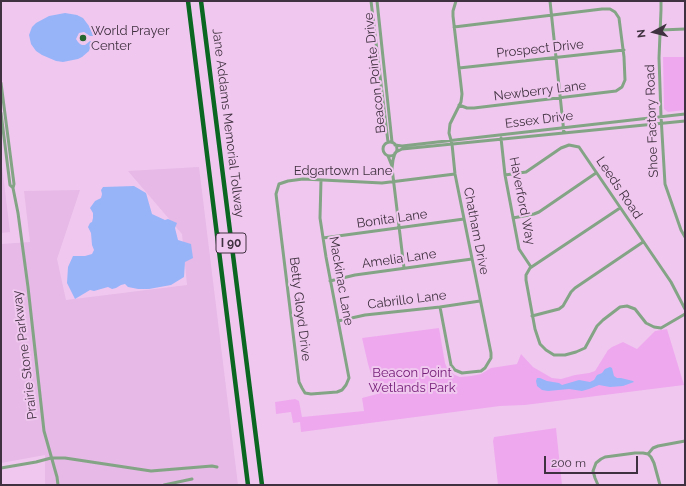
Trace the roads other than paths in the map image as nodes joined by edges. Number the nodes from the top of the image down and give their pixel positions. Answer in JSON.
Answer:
{"nodes":[{"id":1,"x":188,"y":1,"type":"edge"},
{"id":2,"x":201,"y":1,"type":"edge"},
{"id":3,"x":371,"y":1,"type":"edge"},
{"id":4,"x":377,"y":1,"type":"edge"},
{"id":5,"x":456,"y":1,"type":"edge"},
{"id":6,"x":550,"y":1,"type":"edge"},
{"id":7,"x":661,"y":1,"type":"edge"},
{"id":8,"x":551,"y":15,"type":"junction"},
{"id":9,"x":454,"y":27,"type":"junction"},
{"id":10,"x":685,"y":28,"type":"edge"},
{"id":11,"x":660,"y":30,"type":"junction"},
{"id":12,"x":624,"y":50,"type":"junction"},
{"id":13,"x":556,"y":58,"type":"junction"},
{"id":14,"x":459,"y":68,"type":"junction"},
{"id":15,"x":1,"y":83,"type":"edge"},
{"id":16,"x":560,"y":98,"type":"junction"},
{"id":17,"x":459,"y":105,"type":"junction"},
{"id":18,"x":1,"y":113,"type":"edge"},
{"id":19,"x":685,"y":114,"type":"edge"},
{"id":20,"x":661,"y":116,"type":"junction"},
{"id":21,"x":685,"y":121,"type":"edge"},
{"id":22,"x":661,"y":124,"type":"junction"},
{"id":23,"x":564,"y":127,"type":"junction"},
{"id":24,"x":564,"y":133,"type":"junction"},
{"id":25,"x":500,"y":135,"type":"junction"},
{"id":26,"x":501,"y":139,"type":"junction"},
{"id":27,"x":390,"y":142,"type":"junction"},
{"id":28,"x":451,"y":142,"type":"junction"},
{"id":29,"x":395,"y":145,"type":"junction"},
{"id":30,"x":396,"y":152,"type":"junction"},
{"id":31,"x":388,"y":156,"type":"junction"},
{"id":32,"x":392,"y":168,"type":"junction"},
{"id":33,"x":596,"y":173,"type":"junction"},
{"id":34,"x":455,"y":174,"type":"junction"},
{"id":35,"x":505,"y":175,"type":"junction"},
{"id":36,"x":322,"y":180,"type":"junction"},
{"id":37,"x":394,"y":182,"type":"junction"},
{"id":38,"x":279,"y":184,"type":"joint"},
{"id":39,"x":13,"y":188,"type":"junction"},
{"id":40,"x":620,"y":208,"type":"junction"},
{"id":41,"x":513,"y":218,"type":"junction"},
{"id":42,"x":464,"y":219,"type":"junction"},
{"id":43,"x":399,"y":228,"type":"junction"},
{"id":44,"x":685,"y":237,"type":"edge"},
{"id":45,"x":323,"y":238,"type":"junction"},
{"id":46,"x":643,"y":242,"type":"junction"},
{"id":47,"x":472,"y":259,"type":"junction"},
{"id":48,"x":531,"y":267,"type":"junction"},
{"id":49,"x":404,"y":268,"type":"junction"},
{"id":50,"x":330,"y":281,"type":"junction"},
{"id":51,"x":480,"y":301,"type":"junction"},
{"id":52,"x":440,"y":307,"type":"junction"},
{"id":53,"x":685,"y":309,"type":"edge"},
{"id":54,"x":685,"y":314,"type":"edge"},
{"id":55,"x":532,"y":316,"type":"junction"},
{"id":56,"x":338,"y":321,"type":"junction"},
{"id":57,"x":346,"y":385,"type":"joint"},
{"id":58,"x":685,"y":441,"type":"edge"},
{"id":59,"x":648,"y":454,"type":"junction"},
{"id":60,"x":51,"y":458,"type":"junction"},
{"id":61,"x":217,"y":467,"type":"dead end"},
{"id":62,"x":1,"y":468,"type":"edge"},
{"id":63,"x":192,"y":479,"type":"dead end"},
{"id":64,"x":58,"y":485,"type":"edge"},
{"id":65,"x":164,"y":485,"type":"edge"},
{"id":66,"x":248,"y":485,"type":"edge"},
{"id":67,"x":262,"y":485,"type":"edge"},
{"id":68,"x":598,"y":485,"type":"edge"},
{"id":69,"x":660,"y":485,"type":"edge"}],
"edges":[{"from":1,"to":66,"type":"highway","name":"Jane Addams Memorial Tollway","number":"I 90"},
{"from":2,"to":67,"type":"highway","name":"Jane Addams Memorial Tollway","number":"I 90"},
{"from":3,"to":27,"type":"street","name":"Beacon Pointe Drive"},
{"from":4,"to":27,"type":"street","name":"Beacon Pointe Drive"},
{"from":5,"to":9,"type":"street","name":"Chatham Drive"},
{"from":6,"to":8,"type":"street"},
{"from":7,"to":11,"type":"street","name":"Shoe Factory Road"},
{"from":8,"to":9,"type":"street"},
{"from":8,"to":12,"type":"street"},
{"from":8,"to":13,"type":"street"},
{"from":9,"to":14,"type":"street","name":"Chatham Drive"},
{"from":10,"to":11,"type":"street"},
{"from":11,"to":20,"type":"street","name":"Shoe Factory Road"},
{"from":12,"to":13,"type":"street","name":"Prospect Drive"},
{"from":12,"to":16,"type":"street","name":"Newberry Lane"},
{"from":13,"to":14,"type":"street","name":"Prospect Drive"},
{"from":13,"to":16,"type":"street"},
{"from":14,"to":17,"type":"street","name":"Chatham Drive"},
{"from":15,"to":39,"type":"street","name":"Prairie Stone Parkway"},
{"from":16,"to":17,"type":"street","name":"Newberry Lane"},
{"from":16,"to":23,"type":"street"},
{"from":17,"to":28,"type":"street","name":"Chatham Drive"},
{"from":18,"to":39,"type":"street"},
{"from":19,"to":20,"type":"street","name":"Essex Drive"},
{"from":20,"to":22,"type":"street","name":"Shoe Factory Road"},
{"from":20,"to":23,"type":"street","name":"Essex Drive"},
{"from":21,"to":22,"type":"street","name":"Essex Drive"},
{"from":22,"to":24,"type":"street","name":"Essex Drive"},
{"from":22,"to":44,"type":"street","name":"Shoe Factory Road"},
{"from":23,"to":24,"type":"street"},
{"from":23,"to":25,"type":"street","name":"Essex Drive"},
{"from":24,"to":26,"type":"street","name":"Essex Drive"},
{"from":25,"to":26,"type":"street","name":"Haverford Way"},
{"from":25,"to":28,"type":"street","name":"Essex Drive"},
{"from":26,"to":28,"type":"street","name":"Essex Drive"},
{"from":26,"to":35,"type":"street","name":"Haverford Way"},
{"from":27,"to":29,"type":"street"},
{"from":27,"to":31,"type":"street"},
{"from":28,"to":29,"type":"street","name":"Essex Drive"},
{"from":28,"to":30,"type":"street","name":"Essex Drive"},
{"from":28,"to":34,"type":"street","name":"Chatham Drive"},
{"from":29,"to":30,"type":"street"},
{"from":30,"to":31,"type":"street"},
{"from":30,"to":32,"type":"street"},
{"from":31,"to":32,"type":"street"},
{"from":32,"to":37,"type":"street"},
{"from":33,"to":35,"type":"street","name":"Leeds Road"},
{"from":33,"to":40,"type":"street","name":"Leeds Road"},
{"from":33,"to":41,"type":"street"},
{"from":34,"to":37,"type":"street","name":"Edgartown Lane"},
{"from":34,"to":42,"type":"street","name":"Chatham Drive"},
{"from":35,"to":41,"type":"street","name":"Haverford Way"},
{"from":36,"to":37,"type":"street","name":"Edgartown Lane"},
{"from":36,"to":38,"type":"street","name":"Edgartown Lane"},
{"from":36,"to":45,"type":"street","name":"Mackinac Lane"},
{"from":37,"to":43,"type":"street"},
{"from":38,"to":57,"type":"street","name":"Betty Gloyd Drive"},
{"from":39,"to":60,"type":"street","name":"Prairie Stone Parkway"},
{"from":40,"to":46,"type":"street","name":"Leeds Road"},
{"from":40,"to":48,"type":"street"},
{"from":41,"to":48,"type":"street","name":"Haverford Way"},
{"from":42,"to":43,"type":"street","name":"Bonita Lane"},
{"from":42,"to":47,"type":"street","name":"Chatham Drive"},
{"from":43,"to":45,"type":"street","name":"Bonita Lane"},
{"from":43,"to":49,"type":"street"},
{"from":45,"to":50,"type":"street","name":"Mackinac Lane"},
{"from":46,"to":53,"type":"street","name":"Leeds Road"},
{"from":46,"to":55,"type":"street"},
{"from":47,"to":49,"type":"street","name":"Amelia Lane"},
{"from":47,"to":51,"type":"street","name":"Chatham Drive"},
{"from":48,"to":55,"type":"street"},
{"from":49,"to":50,"type":"street","name":"Amelia Lane"},
{"from":50,"to":56,"type":"street","name":"Mackinac Lane"},
{"from":51,"to":52,"type":"street","name":"Cabrillo Lane"},
{"from":51,"to":52,"type":"street","name":"Chatham Drive"},
{"from":52,"to":56,"type":"street","name":"Cabrillo Lane"},
{"from":54,"to":55,"type":"street"},
{"from":56,"to":57,"type":"street","name":"Mackinac Lane"},
{"from":58,"to":59,"type":"street"},
{"from":59,"to":68,"type":"street"},
{"from":59,"to":69,"type":"street"},
{"from":60,"to":61,"type":"street"},
{"from":60,"to":62,"type":"street"},
{"from":60,"to":64,"type":"street","name":"Prairie Stone Parkway"},
{"from":63,"to":65,"type":"street"}]}
